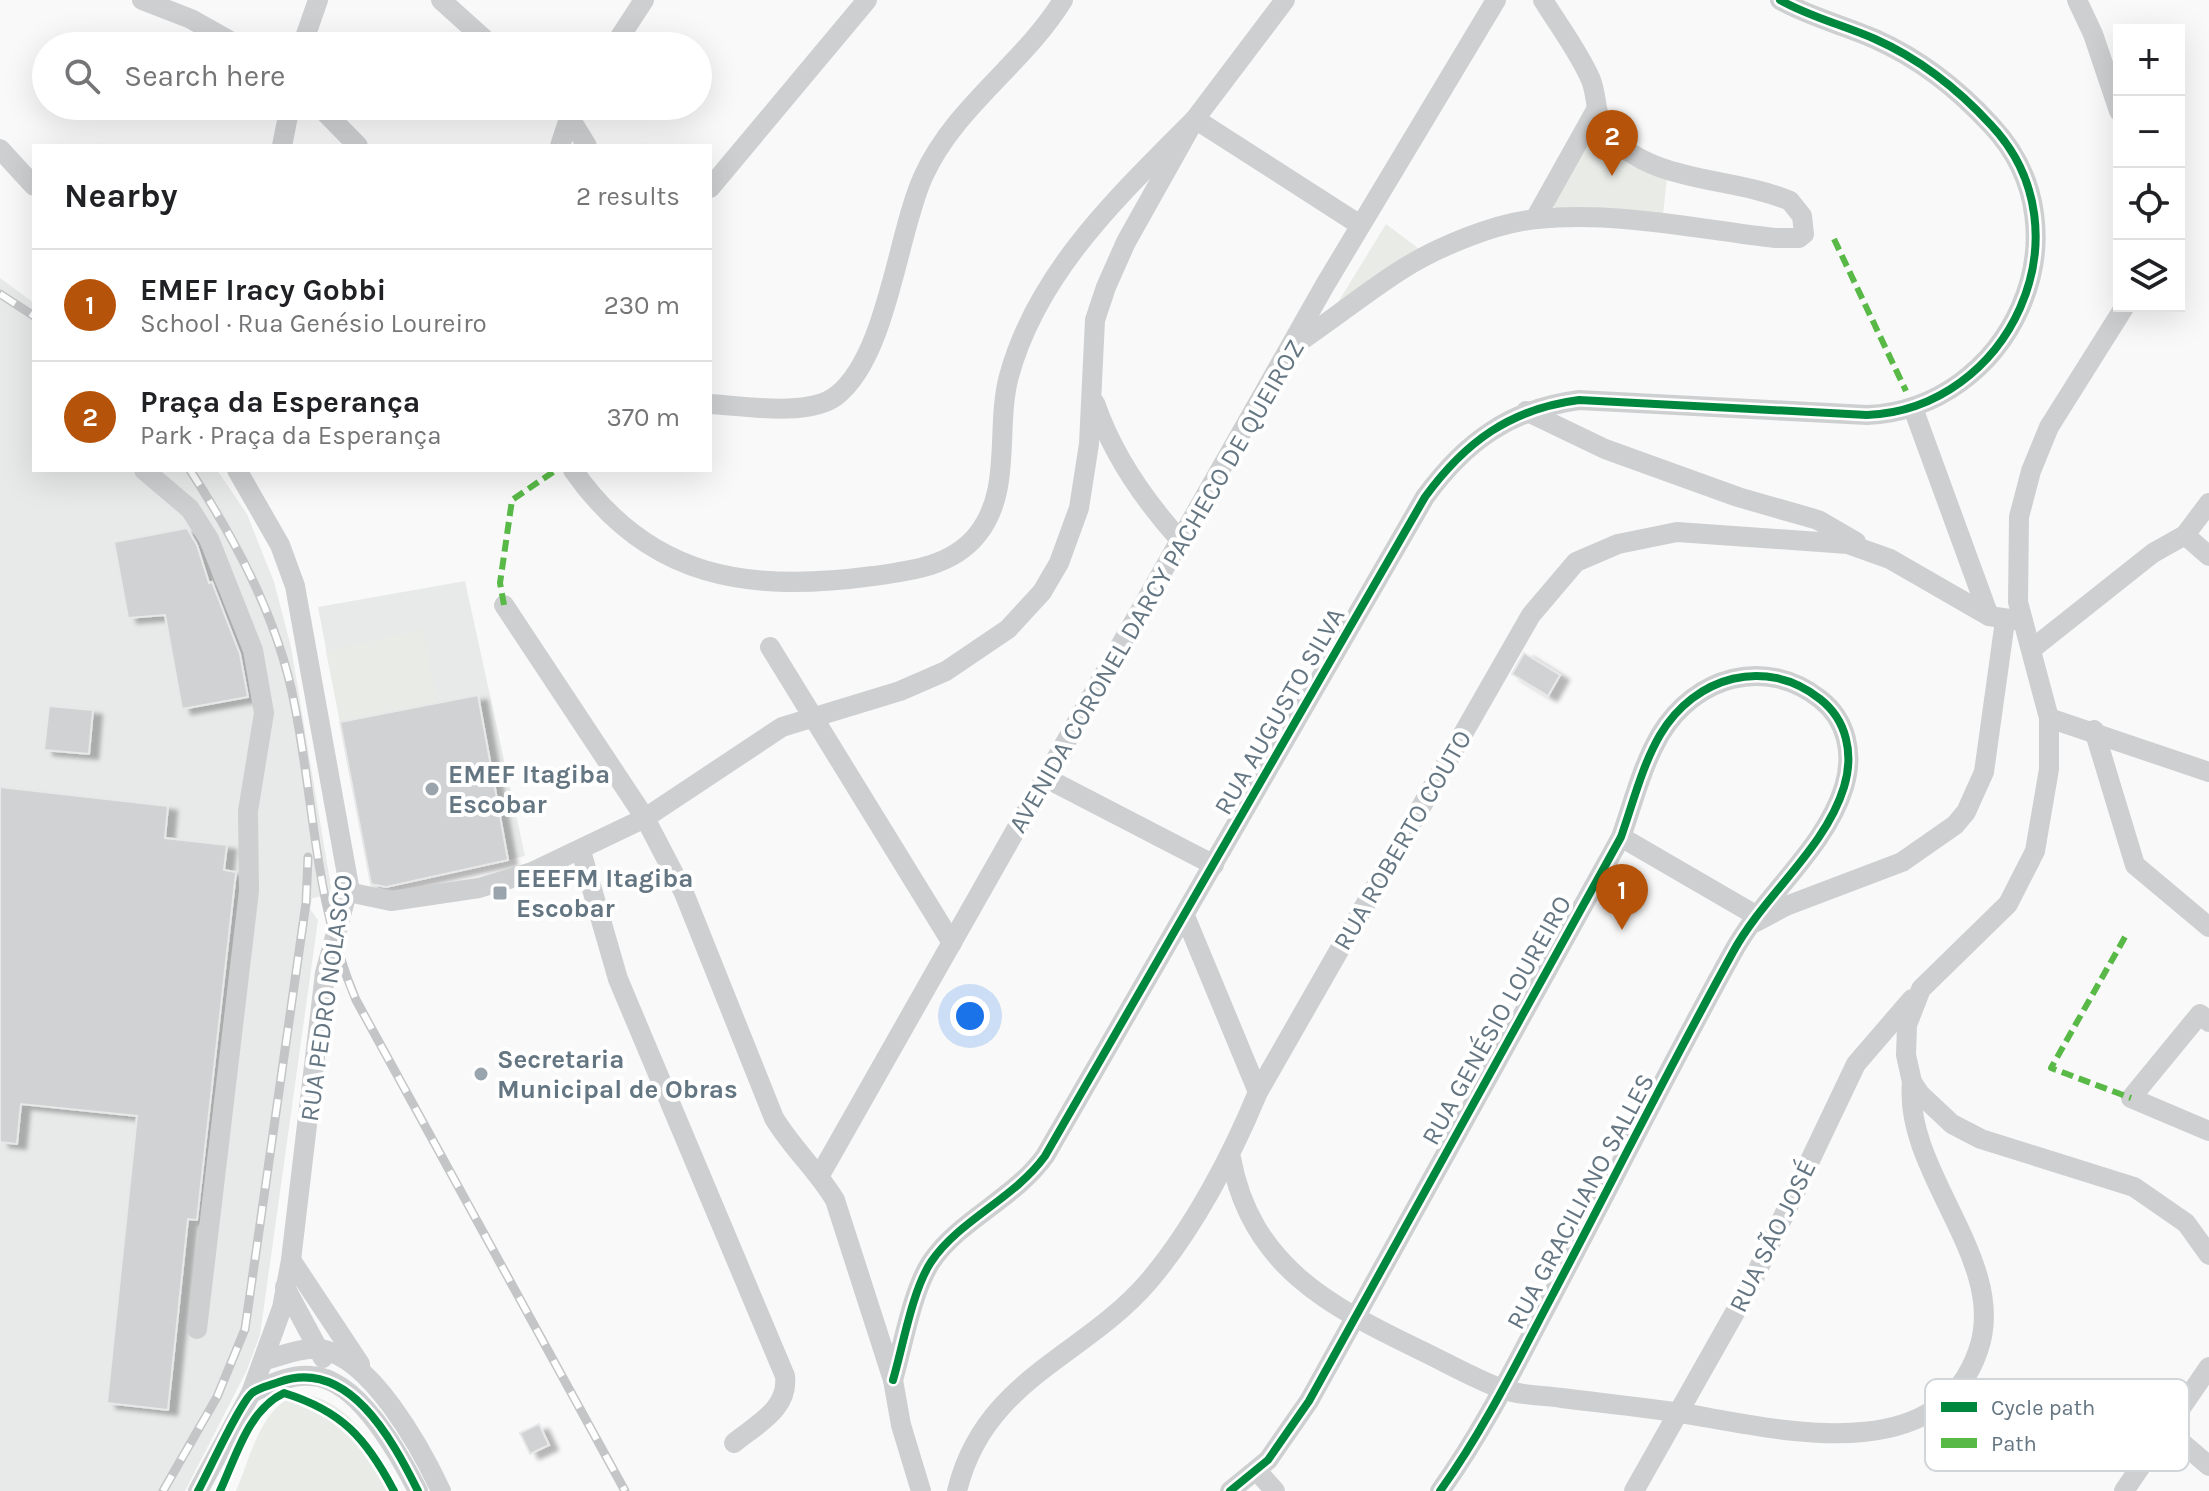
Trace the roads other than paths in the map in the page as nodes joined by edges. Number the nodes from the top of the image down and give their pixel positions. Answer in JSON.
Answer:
{"nodes":[{"id":1,"x":142,"y":0,"type":"edge"},
{"id":2,"x":318,"y":0,"type":"edge"},
{"id":3,"x":441,"y":0,"type":"edge"},
{"id":4,"x":644,"y":0,"type":"edge"},
{"id":5,"x":867,"y":0,"type":"edge"},
{"id":6,"x":1063,"y":0,"type":"edge"},
{"id":7,"x":1285,"y":0,"type":"edge"},
{"id":8,"x":1496,"y":0,"type":"edge"},
{"id":9,"x":1543,"y":0,"type":"edge"},
{"id":10,"x":1780,"y":0,"type":"edge"},
{"id":11,"x":2077,"y":0,"type":"edge"},
{"id":12,"x":214,"y":32,"type":"edge"},
{"id":13,"x":307,"y":32,"type":"edge"},
{"id":14,"x":476,"y":32,"type":"edge"},
{"id":15,"x":623,"y":32,"type":"edge"},
{"id":16,"x":2114,"y":96,"type":"edge"},
{"id":17,"x":1596,"y":110,"type":"junction"},
{"id":18,"x":1195,"y":119,"type":"junction"},
{"id":19,"x":287,"y":120,"type":"edge"},
{"id":20,"x":333,"y":120,"type":"edge"},
{"id":21,"x":565,"y":120,"type":"edge"},
{"id":22,"x":573,"y":120,"type":"edge"},
{"id":23,"x":282,"y":144,"type":"edge"},
{"id":24,"x":356,"y":144,"type":"edge"},
{"id":25,"x":560,"y":144,"type":"edge"},
{"id":26,"x":586,"y":144,"type":"edge"},
{"id":27,"x":0,"y":149,"type":"edge"},
{"id":28,"x":32,"y":184,"type":"edge"},
{"id":29,"x":712,"y":186,"type":"edge"},
{"id":30,"x":1535,"y":219,"type":"junction"},
{"id":31,"x":1360,"y":225,"type":"junction"},
{"id":32,"x":2122,"y":312,"type":"edge"},
{"id":33,"x":1293,"y":346,"type":"junction"},
{"id":34,"x":1090,"y":374,"type":"junction"},
{"id":35,"x":712,"y":404,"type":"edge"},
{"id":36,"x":1913,"y":408,"type":"junction"},
{"id":37,"x":1526,"y":411,"type":"junction"},
{"id":38,"x":147,"y":472,"type":"edge"},
{"id":39,"x":238,"y":472,"type":"edge"},
{"id":40,"x":574,"y":472,"type":"edge"},
{"id":41,"x":2209,"y":503,"type":"edge"},
{"id":42,"x":2185,"y":535,"type":"junction"},
{"id":43,"x":1181,"y":541,"type":"junction"},
{"id":44,"x":1870,"y":550,"type":"junction"},
{"id":45,"x":2209,"y":556,"type":"edge"},
{"id":46,"x":504,"y":605,"type":"dead end"},
{"id":47,"x":2006,"y":619,"type":"junction"},
{"id":48,"x":770,"y":647,"type":"dead end"},
{"id":49,"x":2032,"y":649,"type":"junction"},
{"id":50,"x":812,"y":715,"type":"junction"},
{"id":51,"x":2049,"y":718,"type":"junction"},
{"id":52,"x":2094,"y":730,"type":"junction"},
{"id":53,"x":2209,"y":772,"type":"edge"},
{"id":54,"x":1046,"y":778,"type":"junction"},
{"id":55,"x":645,"y":818,"type":"junction"},
{"id":56,"x":1621,"y":837,"type":"junction"},
{"id":57,"x":581,"y":851,"type":"junction"},
{"id":58,"x":1214,"y":865,"type":"junction"},
{"id":59,"x":348,"y":892,"type":"junction"},
{"id":60,"x":1185,"y":916,"type":"junction"},
{"id":61,"x":1754,"y":921,"type":"junction"},
{"id":62,"x":2209,"y":927,"type":"edge"},
{"id":63,"x":952,"y":943,"type":"junction"},
{"id":64,"x":1921,"y":989,"type":"junction"},
{"id":65,"x":2204,"y":1018,"type":"edge"},
{"id":66,"x":1912,"y":1082,"type":"junction"},
{"id":67,"x":1258,"y":1092,"type":"junction"},
{"id":68,"x":2209,"y":1131,"type":"edge"},
{"id":69,"x":1231,"y":1158,"type":"junction"},
{"id":70,"x":820,"y":1175,"type":"junction"},
{"id":71,"x":2209,"y":1255,"type":"edge"},
{"id":72,"x":291,"y":1260,"type":"junction"},
{"id":73,"x":285,"y":1287,"type":"junction"},
{"id":74,"x":1353,"y":1318,"type":"junction"},
{"id":75,"x":197,"y":1329,"type":"dead end"},
{"id":76,"x":318,"y":1349,"type":"junction"},
{"id":77,"x":266,"y":1360,"type":"junction"},
{"id":78,"x":2209,"y":1367,"type":"edge"},
{"id":79,"x":1963,"y":1379,"type":"edge"},
{"id":80,"x":893,"y":1380,"type":"junction"},
{"id":81,"x":337,"y":1384,"type":"junction"},
{"id":82,"x":374,"y":1384,"type":"junction"},
{"id":83,"x":1502,"y":1389,"type":"junction"},
{"id":84,"x":251,"y":1393,"type":"junction"},
{"id":85,"x":2189,"y":1397,"type":"edge"},
{"id":86,"x":1676,"y":1413,"type":"junction"},
{"id":87,"x":1925,"y":1413,"type":"edge"},
{"id":88,"x":734,"y":1443,"type":"dead end"},
{"id":89,"x":2189,"y":1449,"type":"edge"},
{"id":90,"x":2209,"y":1466,"type":"edge"},
{"id":91,"x":1257,"y":1471,"type":"junction"},
{"id":92,"x":2138,"y":1471,"type":"edge"},
{"id":93,"x":198,"y":1491,"type":"edge"},
{"id":94,"x":418,"y":1491,"type":"edge"},
{"id":95,"x":441,"y":1491,"type":"edge"},
{"id":96,"x":921,"y":1491,"type":"edge"},
{"id":97,"x":957,"y":1491,"type":"edge"},
{"id":98,"x":1230,"y":1491,"type":"edge"},
{"id":99,"x":1275,"y":1491,"type":"edge"},
{"id":100,"x":1440,"y":1491,"type":"edge"},
{"id":101,"x":1634,"y":1491,"type":"edge"},
{"id":102,"x":2124,"y":1491,"type":"edge"}],
"edges":[{"from":1,"to":12,"type":"street"},
{"from":2,"to":13,"type":"street"},
{"from":3,"to":14,"type":"street"},
{"from":4,"to":15,"type":"street"},
{"from":5,"to":29,"type":"street"},
{"from":6,"to":35,"type":"street"},
{"from":7,"to":18,"type":"street"},
{"from":8,"to":31,"type":"street","name":"AVENIDA CORONEL DARCY PACHECO DE QUEIROZ"},
{"from":9,"to":17,"type":"street"},
{"from":10,"to":36,"type":"street"},
{"from":11,"to":16,"type":"street"},
{"from":17,"to":30,"type":"street"},
{"from":17,"to":30,"type":"street"},
{"from":18,"to":31,"type":"street"},
{"from":18,"to":34,"type":"street"},
{"from":18,"to":40,"type":"street"},
{"from":19,"to":23,"type":"street"},
{"from":20,"to":24,"type":"street"},
{"from":21,"to":25,"type":"street"},
{"from":22,"to":26,"type":"street"},
{"from":27,"to":28,"type":"street"},
{"from":30,"to":33,"type":"street"},
{"from":31,"to":33,"type":"street","name":"AVENIDA CORONEL DARCY PACHECO DE QUEIROZ"},
{"from":32,"to":47,"type":"street"},
{"from":33,"to":43,"type":"street","name":"AVENIDA CORONEL DARCY PACHECO DE QUEIROZ"},
{"from":34,"to":43,"type":"street"},
{"from":34,"to":50,"type":"street"},
{"from":36,"to":37,"type":"street","name":"RUA AUGUSTO SILVA"},
{"from":36,"to":47,"type":"street"},
{"from":37,"to":44,"type":"street"},
{"from":37,"to":58,"type":"street","name":"RUA AUGUSTO SILVA"},
{"from":38,"to":75,"type":"street"},
{"from":39,"to":59,"type":"street","name":"RUA PEDRO NOLASCO"},
{"from":41,"to":42,"type":"street"},
{"from":42,"to":45,"type":"street"},
{"from":42,"to":49,"type":"street"},
{"from":43,"to":54,"type":"street","name":"AVENIDA CORONEL DARCY PACHECO DE QUEIROZ"},
{"from":44,"to":47,"type":"street","name":"RUA ROBERTO COUTO"},
{"from":44,"to":67,"type":"street","name":"RUA ROBERTO COUTO"},
{"from":46,"to":55,"type":"street"},
{"from":47,"to":49,"type":"street","name":"RUA SÃO JOSÉ"},
{"from":47,"to":61,"type":"street"},
{"from":48,"to":50,"type":"street"},
{"from":49,"to":51,"type":"street","name":"RUA SÃO JOSÉ"},
{"from":50,"to":55,"type":"street"},
{"from":50,"to":63,"type":"street"},
{"from":51,"to":52,"type":"street"},
{"from":51,"to":64,"type":"street","name":"RUA SÃO JOSÉ"},
{"from":52,"to":53,"type":"street"},
{"from":52,"to":62,"type":"street"},
{"from":54,"to":58,"type":"street"},
{"from":54,"to":63,"type":"street","name":"AVENIDA CORONEL DARCY PACHECO DE QUEIROZ"},
{"from":55,"to":57,"type":"street"},
{"from":55,"to":70,"type":"street"},
{"from":56,"to":61,"type":"street"},
{"from":56,"to":61,"type":"street","name":"RUA GENÉSIO LOUREIRO"},
{"from":56,"to":74,"type":"street","name":"RUA GENÉSIO LOUREIRO"},
{"from":57,"to":59,"type":"street"},
{"from":57,"to":88,"type":"street"},
{"from":58,"to":60,"type":"street","name":"RUA AUGUSTO SILVA"},
{"from":59,"to":72,"type":"street","name":"RUA PEDRO NOLASCO"},
{"from":60,"to":67,"type":"street"},
{"from":60,"to":80,"type":"street","name":"RUA AUGUSTO SILVA"},
{"from":61,"to":83,"type":"street","name":"RUA GRACILIANO SALLES"},
{"from":63,"to":70,"type":"street","name":"AVENIDA CORONEL DARCY PACHECO DE QUEIROZ"},
{"from":64,"to":66,"type":"street"},
{"from":64,"to":86,"type":"street","name":"RUA SÃO JOSÉ"},
{"from":65,"to":68,"type":"street"},
{"from":66,"to":71,"type":"street"},
{"from":66,"to":79,"type":"street"},
{"from":67,"to":69,"type":"street","name":"RUA ROBERTO COUTO"},
{"from":69,"to":74,"type":"street"},
{"from":69,"to":97,"type":"street","name":"RUA ROBERTO COUTO"},
{"from":70,"to":80,"type":"street"},
{"from":72,"to":73,"type":"street","name":"RUA PEDRO NOLASCO"},
{"from":72,"to":82,"type":"street"},
{"from":73,"to":76,"type":"street"},
{"from":73,"to":77,"type":"street","name":"RUA PEDRO NOLASCO"},
{"from":74,"to":83,"type":"street"},
{"from":74,"to":91,"type":"street","name":"RUA GENÉSIO LOUREIRO"},
{"from":76,"to":77,"type":"street"},
{"from":76,"to":81,"type":"street"},
{"from":76,"to":82,"type":"street"},
{"from":77,"to":84,"type":"street","name":"RUA PEDRO NOLASCO"},
{"from":78,"to":85,"type":"street"},
{"from":80,"to":96,"type":"street"},
{"from":81,"to":84,"type":"street"},
{"from":81,"to":94,"type":"street"},
{"from":82,"to":95,"type":"street"},
{"from":83,"to":86,"type":"street"},
{"from":83,"to":100,"type":"street","name":"RUA GRACILIANO SALLES"},
{"from":84,"to":93,"type":"street","name":"RUA PEDRO NOLASCO"},
{"from":86,"to":87,"type":"street"},
{"from":86,"to":101,"type":"street","name":"RUA SÃO JOSÉ"},
{"from":89,"to":90,"type":"street"},
{"from":91,"to":98,"type":"street","name":"RUA GENÉSIO LOUREIRO"},
{"from":91,"to":99,"type":"street"},
{"from":92,"to":102,"type":"street"}]}
